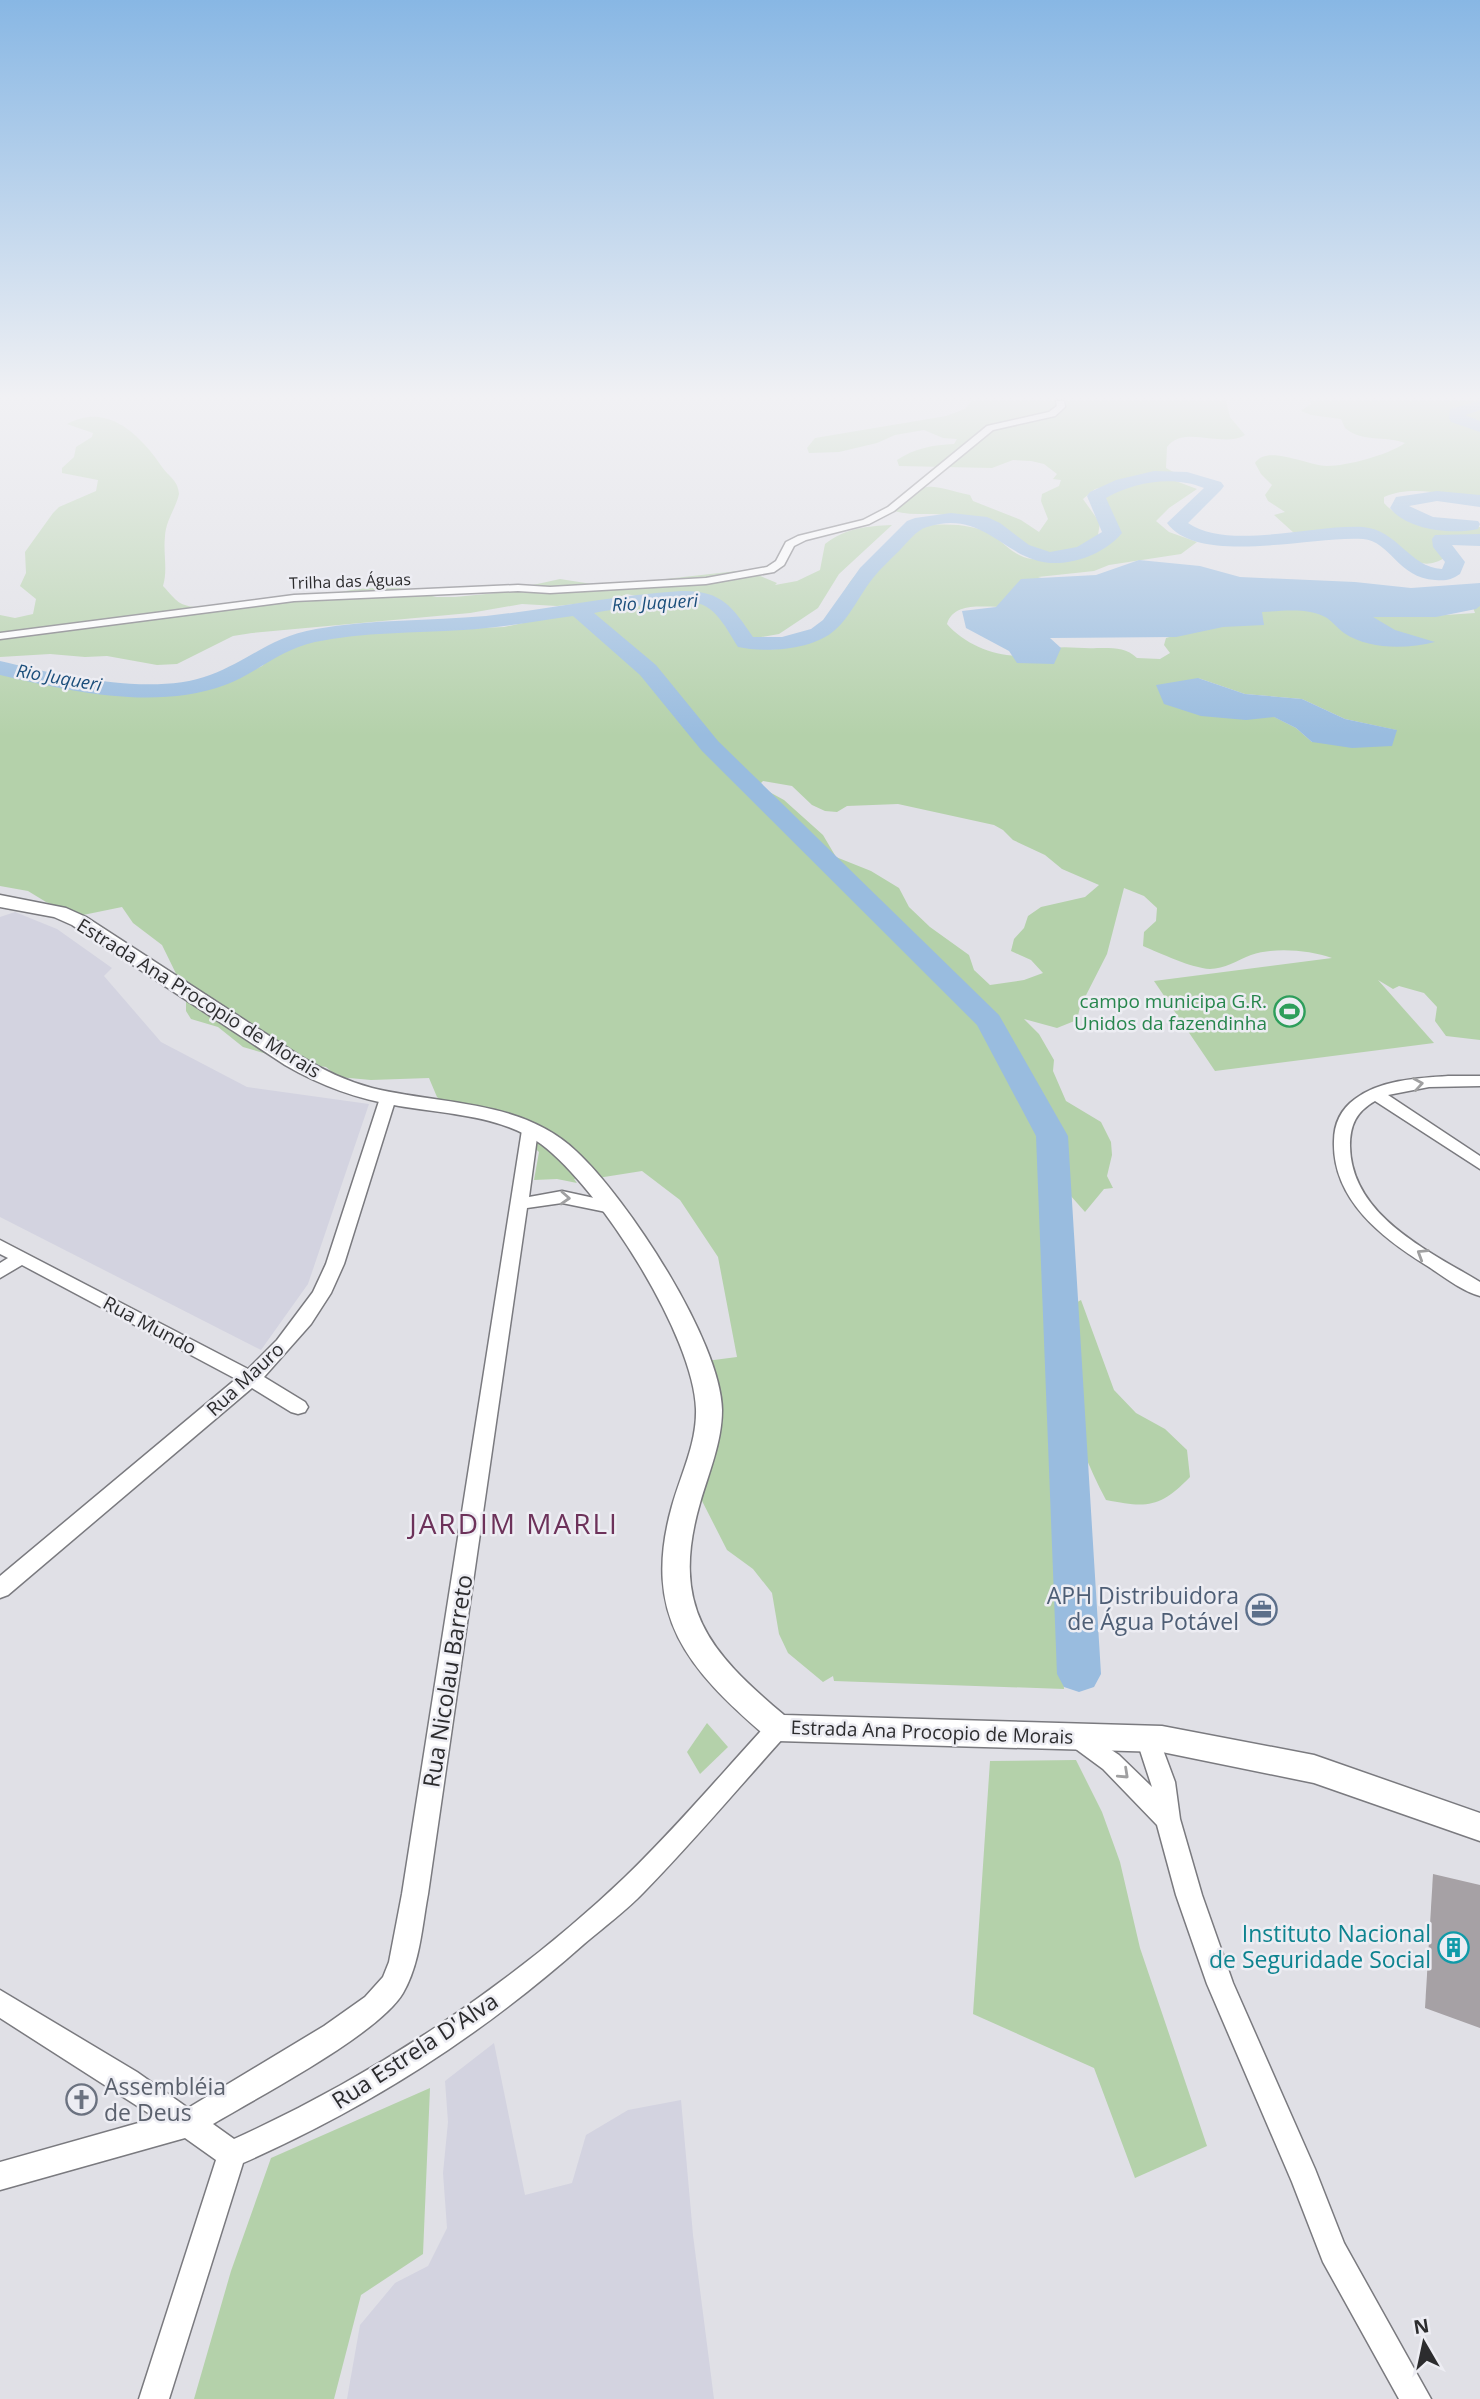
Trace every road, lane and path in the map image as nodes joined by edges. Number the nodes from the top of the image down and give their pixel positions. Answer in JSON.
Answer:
{"nodes":[{"id":1,"x":884,"y":513,"type":"edge"},
{"id":2,"x":0,"y":636,"type":"edge"},
{"id":3,"x":0,"y":901,"type":"edge"},
{"id":4,"x":1480,"y":1081,"type":"edge"},
{"id":5,"x":1376,"y":1095,"type":"junction"},
{"id":6,"x":388,"y":1098,"type":"junction"},
{"id":7,"x":530,"y":1130,"type":"junction"},
{"id":8,"x":1480,"y":1164,"type":"edge"},
{"id":9,"x":519,"y":1204,"type":"junction"},
{"id":10,"x":611,"y":1207,"type":"junction"},
{"id":11,"x":0,"y":1246,"type":"edge"},
{"id":12,"x":21,"y":1257,"type":"junction"},
{"id":13,"x":0,"y":1272,"type":"edge"},
{"id":14,"x":1480,"y":1290,"type":"edge"},
{"id":15,"x":250,"y":1378,"type":"junction"},
{"id":16,"x":298,"y":1407,"type":"dead end"},
{"id":17,"x":0,"y":1589,"type":"edge"},
{"id":18,"x":778,"y":1728,"type":"junction"},
{"id":19,"x":1074,"y":1736,"type":"junction"},
{"id":20,"x":1149,"y":1738,"type":"junction"},
{"id":21,"x":1168,"y":1819,"type":"junction"},
{"id":22,"x":1480,"y":1827,"type":"edge"},
{"id":23,"x":0,"y":2003,"type":"edge"},
{"id":24,"x":189,"y":2123,"type":"junction"},
{"id":25,"x":232,"y":2154,"type":"junction"},
{"id":26,"x":0,"y":2175,"type":"edge"},
{"id":27,"x":154,"y":2399,"type":"edge"},
{"id":28,"x":1416,"y":2399,"type":"edge"}],
"edges":[{"from":1,"to":2,"type":"street","name":"Trilha das Águas"},
{"from":3,"to":6,"type":"street","name":"Estrada Ana Procopio de Morais"},
{"from":5,"to":4,"type":"street","one_way":true},
{"from":5,"to":8,"type":"street"},
{"from":14,"to":5,"type":"street","one_way":true},
{"from":6,"to":7,"type":"street","name":"Estrada Ana Procopio de Morais"},
{"from":6,"to":15,"type":"street","name":"Rua Mauro"},
{"from":7,"to":9,"type":"street","name":"Rua Nicolau Barreto"},
{"from":7,"to":10,"type":"street","name":"Estrada Ana Procopio de Morais"},
{"from":9,"to":10,"type":"street","one_way":true},
{"from":9,"to":24,"type":"street","name":"Rua Nicolau Barreto"},
{"from":10,"to":18,"type":"street","name":"Estrada Ana Procopio de Morais"},
{"from":11,"to":12,"type":"street","name":"Rua Mundo"},
{"from":12,"to":13,"type":"street"},
{"from":12,"to":15,"type":"street","name":"Rua Mundo"},
{"from":15,"to":16,"type":"street","name":"Rua Mundo"},
{"from":15,"to":17,"type":"street","name":"Rua Mauro"},
{"from":18,"to":19,"type":"street","name":"Estrada Ana Procopio de Morais"},
{"from":18,"to":25,"type":"street","name":"Rua Estrela D'Alva"},
{"from":19,"to":20,"type":"street","name":"Estrada Ana Procopio de Morais"},
{"from":19,"to":21,"type":"street","one_way":true},
{"from":20,"to":21,"type":"street"},
{"from":20,"to":22,"type":"street","name":"Estrada Ana Procopio de Morais"},
{"from":21,"to":28,"type":"street"},
{"from":23,"to":24,"type":"street"},
{"from":24,"to":25,"type":"street"},
{"from":24,"to":26,"type":"street","name":"Rua Nicolau Barreto"},
{"from":25,"to":27,"type":"street"}]}
